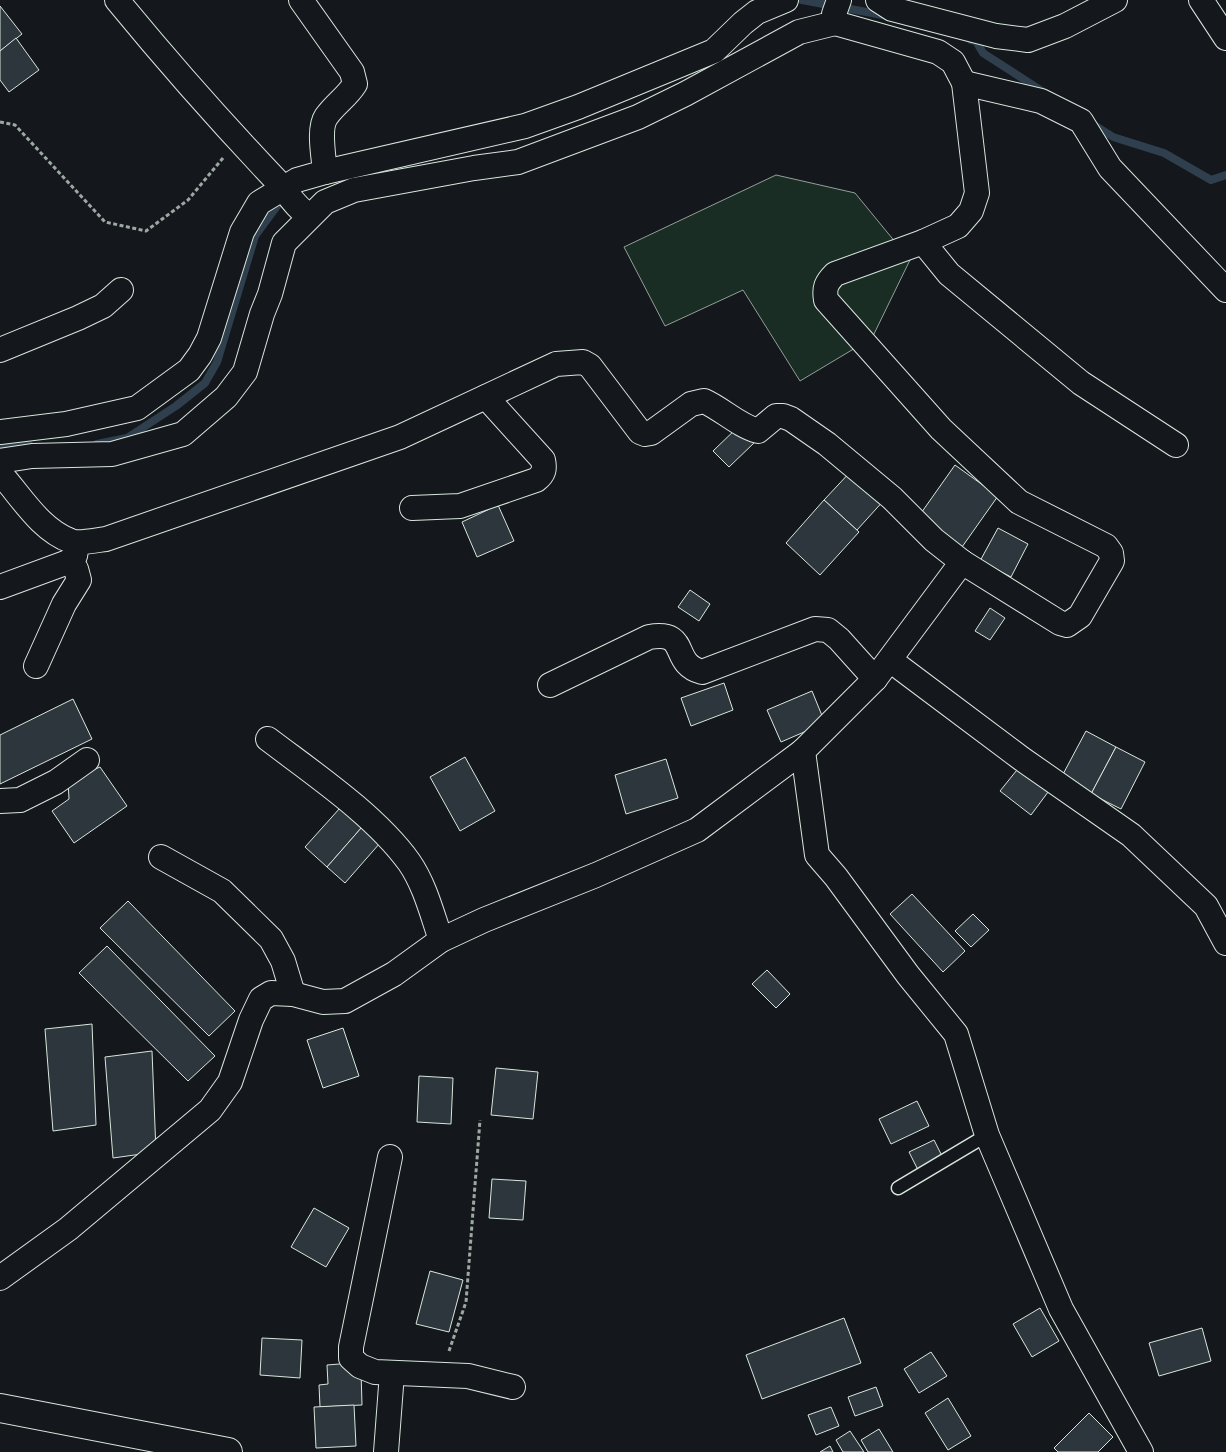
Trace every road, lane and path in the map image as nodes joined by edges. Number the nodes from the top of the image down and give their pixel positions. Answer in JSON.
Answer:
{"nodes":[{"id":1,"x":118,"y":0,"type":"edge"},
{"id":2,"x":301,"y":0,"type":"edge"},
{"id":3,"x":786,"y":0,"type":"edge"},
{"id":4,"x":878,"y":0,"type":"edge"},
{"id":5,"x":1115,"y":0,"type":"edge"},
{"id":6,"x":1201,"y":0,"type":"edge"},
{"id":7,"x":836,"y":12,"type":"edge"},
{"id":8,"x":1226,"y":38,"type":"edge"},
{"id":9,"x":964,"y":82,"type":"junction"},
{"id":10,"x":0,"y":122,"type":"edge"},
{"id":11,"x":239,"y":142,"type":"junction"},
{"id":12,"x":326,"y":172,"type":"junction"},
{"id":13,"x":285,"y":189,"type":"junction"},
{"id":14,"x":306,"y":214,"type":"junction"},
{"id":15,"x":923,"y":242,"type":"junction"},
{"id":16,"x":121,"y":290,"type":"dead end"},
{"id":17,"x":1226,"y":290,"type":"edge"},
{"id":18,"x":0,"y":350,"type":"edge"},
{"id":19,"x":486,"y":397,"type":"junction"},
{"id":20,"x":1176,"y":445,"type":"dead end"},
{"id":21,"x":4,"y":450,"type":"edge"},
{"id":22,"x":412,"y":508,"type":"dead end"},
{"id":23,"x":70,"y":552,"type":"junction"},
{"id":24,"x":962,"y":562,"type":"junction"},
{"id":25,"x":0,"y":587,"type":"edge"},
{"id":26,"x":890,"y":660,"type":"junction"},
{"id":27,"x":36,"y":666,"type":"dead end"},
{"id":28,"x":875,"y":679,"type":"junction"},
{"id":29,"x":550,"y":684,"type":"dead end"},
{"id":30,"x":268,"y":739,"type":"dead end"},
{"id":31,"x":803,"y":751,"type":"junction"},
{"id":32,"x":87,"y":760,"type":"dead end"},
{"id":33,"x":0,"y":801,"type":"edge"},
{"id":34,"x":161,"y":856,"type":"dead end"},
{"id":35,"x":441,"y":940,"type":"junction"},
{"id":36,"x":1226,"y":943,"type":"edge"},
{"id":37,"x":293,"y":994,"type":"junction"},
{"id":38,"x":480,"y":1120,"type":"dead end"},
{"id":39,"x":988,"y":1135,"type":"junction"},
{"id":40,"x":390,"y":1157,"type":"dead end"},
{"id":41,"x":898,"y":1188,"type":"dead end"},
{"id":42,"x":0,"y":1278,"type":"edge"},
{"id":43,"x":392,"y":1373,"type":"junction"},
{"id":44,"x":440,"y":1375,"type":"junction"},
{"id":45,"x":513,"y":1387,"type":"dead end"},
{"id":46,"x":0,"y":1408,"type":"edge"},
{"id":47,"x":228,"y":1452,"type":"edge"},
{"id":48,"x":386,"y":1452,"type":"edge"},
{"id":49,"x":1141,"y":1452,"type":"edge"}],
"edges":[{"from":1,"to":11,"type":"street"},
{"from":2,"to":12,"type":"street"},
{"from":3,"to":12,"type":"street"},
{"from":4,"to":5,"type":"street"},
{"from":6,"to":8,"type":"street"},
{"from":7,"to":9,"type":"street"},
{"from":7,"to":14,"type":"street"},
{"from":9,"to":15,"type":"street"},
{"from":9,"to":17,"type":"street"},
{"from":10,"to":11,"type":"path"},
{"from":11,"to":13,"type":"street"},
{"from":12,"to":13,"type":"street"},
{"from":13,"to":14,"type":"street"},
{"from":13,"to":21,"type":"street"},
{"from":14,"to":21,"type":"street"},
{"from":15,"to":20,"type":"street"},
{"from":15,"to":24,"type":"street"},
{"from":16,"to":18,"type":"street"},
{"from":19,"to":22,"type":"street"},
{"from":19,"to":23,"type":"street"},
{"from":19,"to":24,"type":"street"},
{"from":21,"to":23,"type":"street"},
{"from":23,"to":25,"type":"street"},
{"from":23,"to":27,"type":"street"},
{"from":24,"to":26,"type":"street"},
{"from":26,"to":28,"type":"street"},
{"from":26,"to":36,"type":"street"},
{"from":28,"to":29,"type":"street"},
{"from":28,"to":31,"type":"street"},
{"from":30,"to":35,"type":"street"},
{"from":31,"to":35,"type":"street"},
{"from":31,"to":39,"type":"street"},
{"from":32,"to":33,"type":"street"},
{"from":34,"to":37,"type":"street"},
{"from":35,"to":37,"type":"street"},
{"from":37,"to":42,"type":"street"},
{"from":38,"to":44,"type":"path"},
{"from":39,"to":41,"type":"lane"},
{"from":39,"to":49,"type":"street"},
{"from":40,"to":43,"type":"street"},
{"from":43,"to":44,"type":"street"},
{"from":43,"to":48,"type":"street"},
{"from":44,"to":45,"type":"street"},
{"from":46,"to":47,"type":"street"}]}
